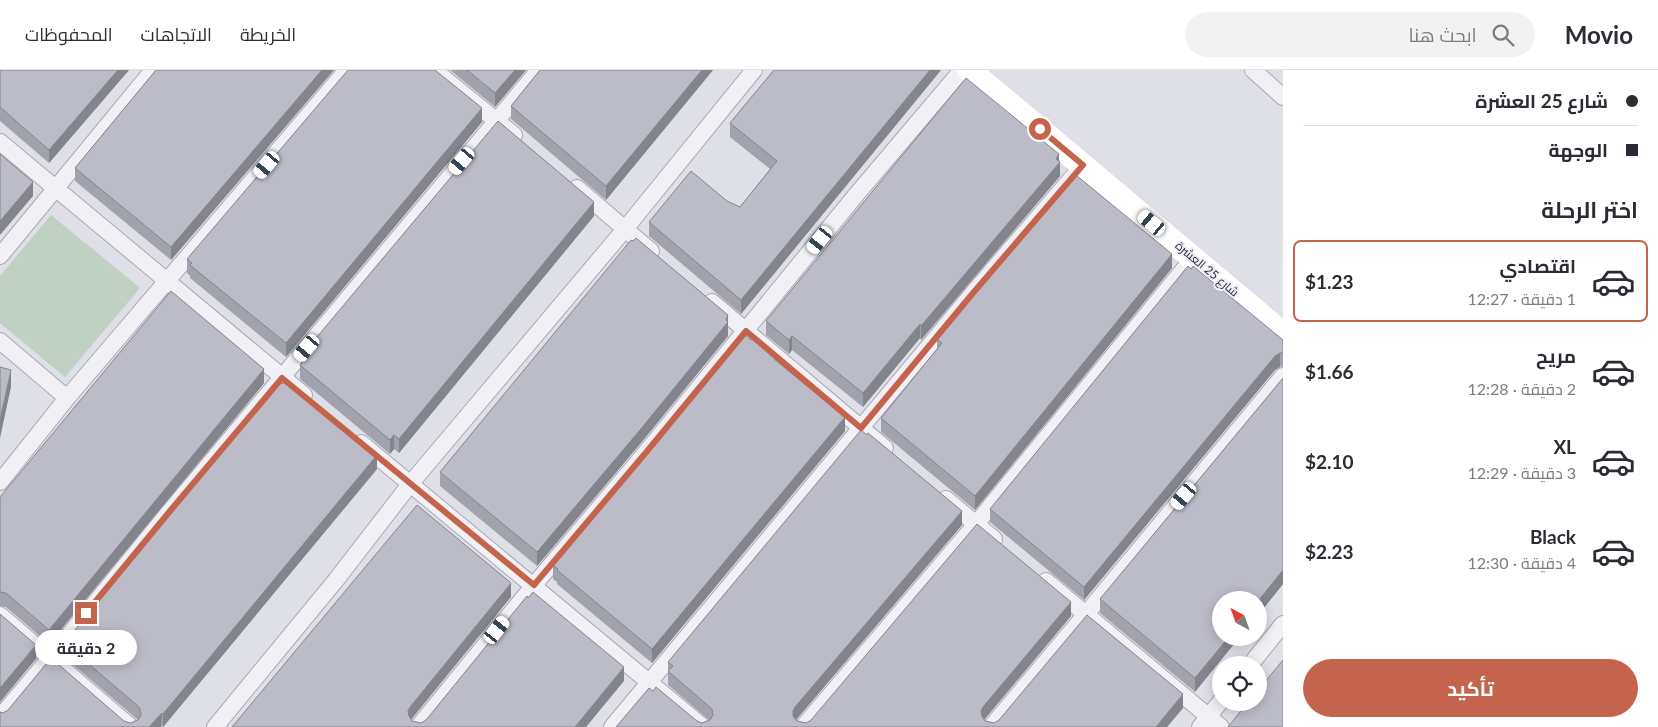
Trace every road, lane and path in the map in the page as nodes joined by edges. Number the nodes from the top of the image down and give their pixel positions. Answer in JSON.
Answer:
{"nodes":[{"id":1,"x":153,"y":70,"type":"edge"},
{"id":2,"x":348,"y":70,"type":"edge"},
{"id":3,"x":434,"y":70,"type":"edge"},
{"id":4,"x":540,"y":70,"type":"edge"},
{"id":5,"x":754,"y":70,"type":"edge"},
{"id":6,"x":962,"y":70,"type":"edge"},
{"id":7,"x":970,"y":70,"type":"edge"},
{"id":8,"x":1253,"y":70,"type":"edge"},
{"id":9,"x":1283,"y":97,"type":"edge"},
{"id":10,"x":496,"y":120,"type":"junction"},
{"id":11,"x":0,"y":142,"type":"edge"},
{"id":12,"x":526,"y":146,"type":"edge"},
{"id":13,"x":1083,"y":165,"type":"junction"},
{"id":14,"x":564,"y":178,"type":"edge"},
{"id":15,"x":56,"y":188,"type":"junction"},
{"id":16,"x":625,"y":229,"type":"junction"},
{"id":17,"x":0,"y":256,"type":"edge"},
{"id":18,"x":1193,"y":258,"type":"junction"},
{"id":19,"x":663,"y":261,"type":"edge"},
{"id":20,"x":168,"y":281,"type":"junction"},
{"id":21,"x":701,"y":293,"type":"edge"},
{"id":22,"x":1281,"y":327,"type":"edge"},
{"id":23,"x":746,"y":331,"type":"junction"},
{"id":24,"x":0,"y":341,"type":"edge"},
{"id":25,"x":1283,"y":376,"type":"edge"},
{"id":26,"x":282,"y":378,"type":"junction"},
{"id":27,"x":67,"y":398,"type":"junction"},
{"id":28,"x":312,"y":402,"type":"edge"},
{"id":29,"x":861,"y":428,"type":"junction"},
{"id":30,"x":350,"y":434,"type":"edge"},
{"id":31,"x":899,"y":460,"type":"edge"},
{"id":32,"x":0,"y":482,"type":"edge"},
{"id":33,"x":411,"y":483,"type":"junction"},
{"id":34,"x":938,"y":492,"type":"edge"},
{"id":35,"x":976,"y":524,"type":"junction"},
{"id":36,"x":1005,"y":548,"type":"edge"},
{"id":37,"x":1035,"y":572,"type":"edge"},
{"id":38,"x":534,"y":585,"type":"junction"},
{"id":39,"x":1086,"y":614,"type":"junction"},
{"id":40,"x":0,"y":615,"type":"edge"},
{"id":41,"x":1283,"y":624,"type":"edge"},
{"id":42,"x":1257,"y":656,"type":"edge"},
{"id":43,"x":51,"y":657,"type":"junction"},
{"id":44,"x":649,"y":682,"type":"junction"},
{"id":45,"x":1216,"y":711,"type":"edge"},
{"id":46,"x":0,"y":717,"type":"edge"},
{"id":47,"x":1210,"y":724,"type":"edge"},
{"id":48,"x":131,"y":727,"type":"edge"},
{"id":49,"x":215,"y":727,"type":"edge"},
{"id":50,"x":418,"y":727,"type":"edge"},
{"id":51,"x":612,"y":727,"type":"edge"},
{"id":52,"x":703,"y":727,"type":"edge"},
{"id":53,"x":803,"y":727,"type":"edge"},
{"id":54,"x":991,"y":727,"type":"edge"}],
"edges":[{"from":1,"to":15,"type":"street"},
{"from":2,"to":20,"type":"street"},
{"from":3,"to":10,"type":"street"},
{"from":4,"to":10,"type":"street"},
{"from":5,"to":16,"type":"street"},
{"from":6,"to":23,"type":"street"},
{"from":7,"to":13,"type":"street","name":"شارع 25 العشرة"},
{"from":8,"to":9,"type":"street"},
{"from":10,"to":12,"type":"street"},
{"from":10,"to":26,"type":"street"},
{"from":11,"to":15,"type":"street"},
{"from":13,"to":18,"type":"street","name":"شارع 25 العشرة"},
{"from":13,"to":29,"type":"street"},
{"from":14,"to":16,"type":"street"},
{"from":15,"to":17,"type":"street"},
{"from":15,"to":20,"type":"street"},
{"from":16,"to":19,"type":"street"},
{"from":16,"to":33,"type":"street"},
{"from":18,"to":22,"type":"street","name":"شارع 25 العشرة"},
{"from":18,"to":35,"type":"street"},
{"from":20,"to":26,"type":"street"},
{"from":20,"to":27,"type":"street"},
{"from":21,"to":23,"type":"street"},
{"from":23,"to":29,"type":"street"},
{"from":23,"to":38,"type":"street"},
{"from":24,"to":27,"type":"street"},
{"from":25,"to":39,"type":"street"},
{"from":26,"to":28,"type":"street"},
{"from":26,"to":43,"type":"street"},
{"from":27,"to":32,"type":"street"},
{"from":29,"to":31,"type":"street"},
{"from":29,"to":44,"type":"street"},
{"from":30,"to":33,"type":"street"},
{"from":33,"to":38,"type":"street"},
{"from":33,"to":49,"type":"street"},
{"from":34,"to":35,"type":"street"},
{"from":35,"to":36,"type":"street"},
{"from":35,"to":53,"type":"street"},
{"from":37,"to":39,"type":"street"},
{"from":38,"to":44,"type":"street"},
{"from":38,"to":50,"type":"street"},
{"from":39,"to":47,"type":"street"},
{"from":39,"to":54,"type":"street"},
{"from":40,"to":43,"type":"street"},
{"from":41,"to":42,"type":"street"},
{"from":43,"to":46,"type":"street"},
{"from":43,"to":48,"type":"street"},
{"from":44,"to":51,"type":"street"},
{"from":44,"to":52,"type":"street"},
{"from":45,"to":47,"type":"street"}]}
